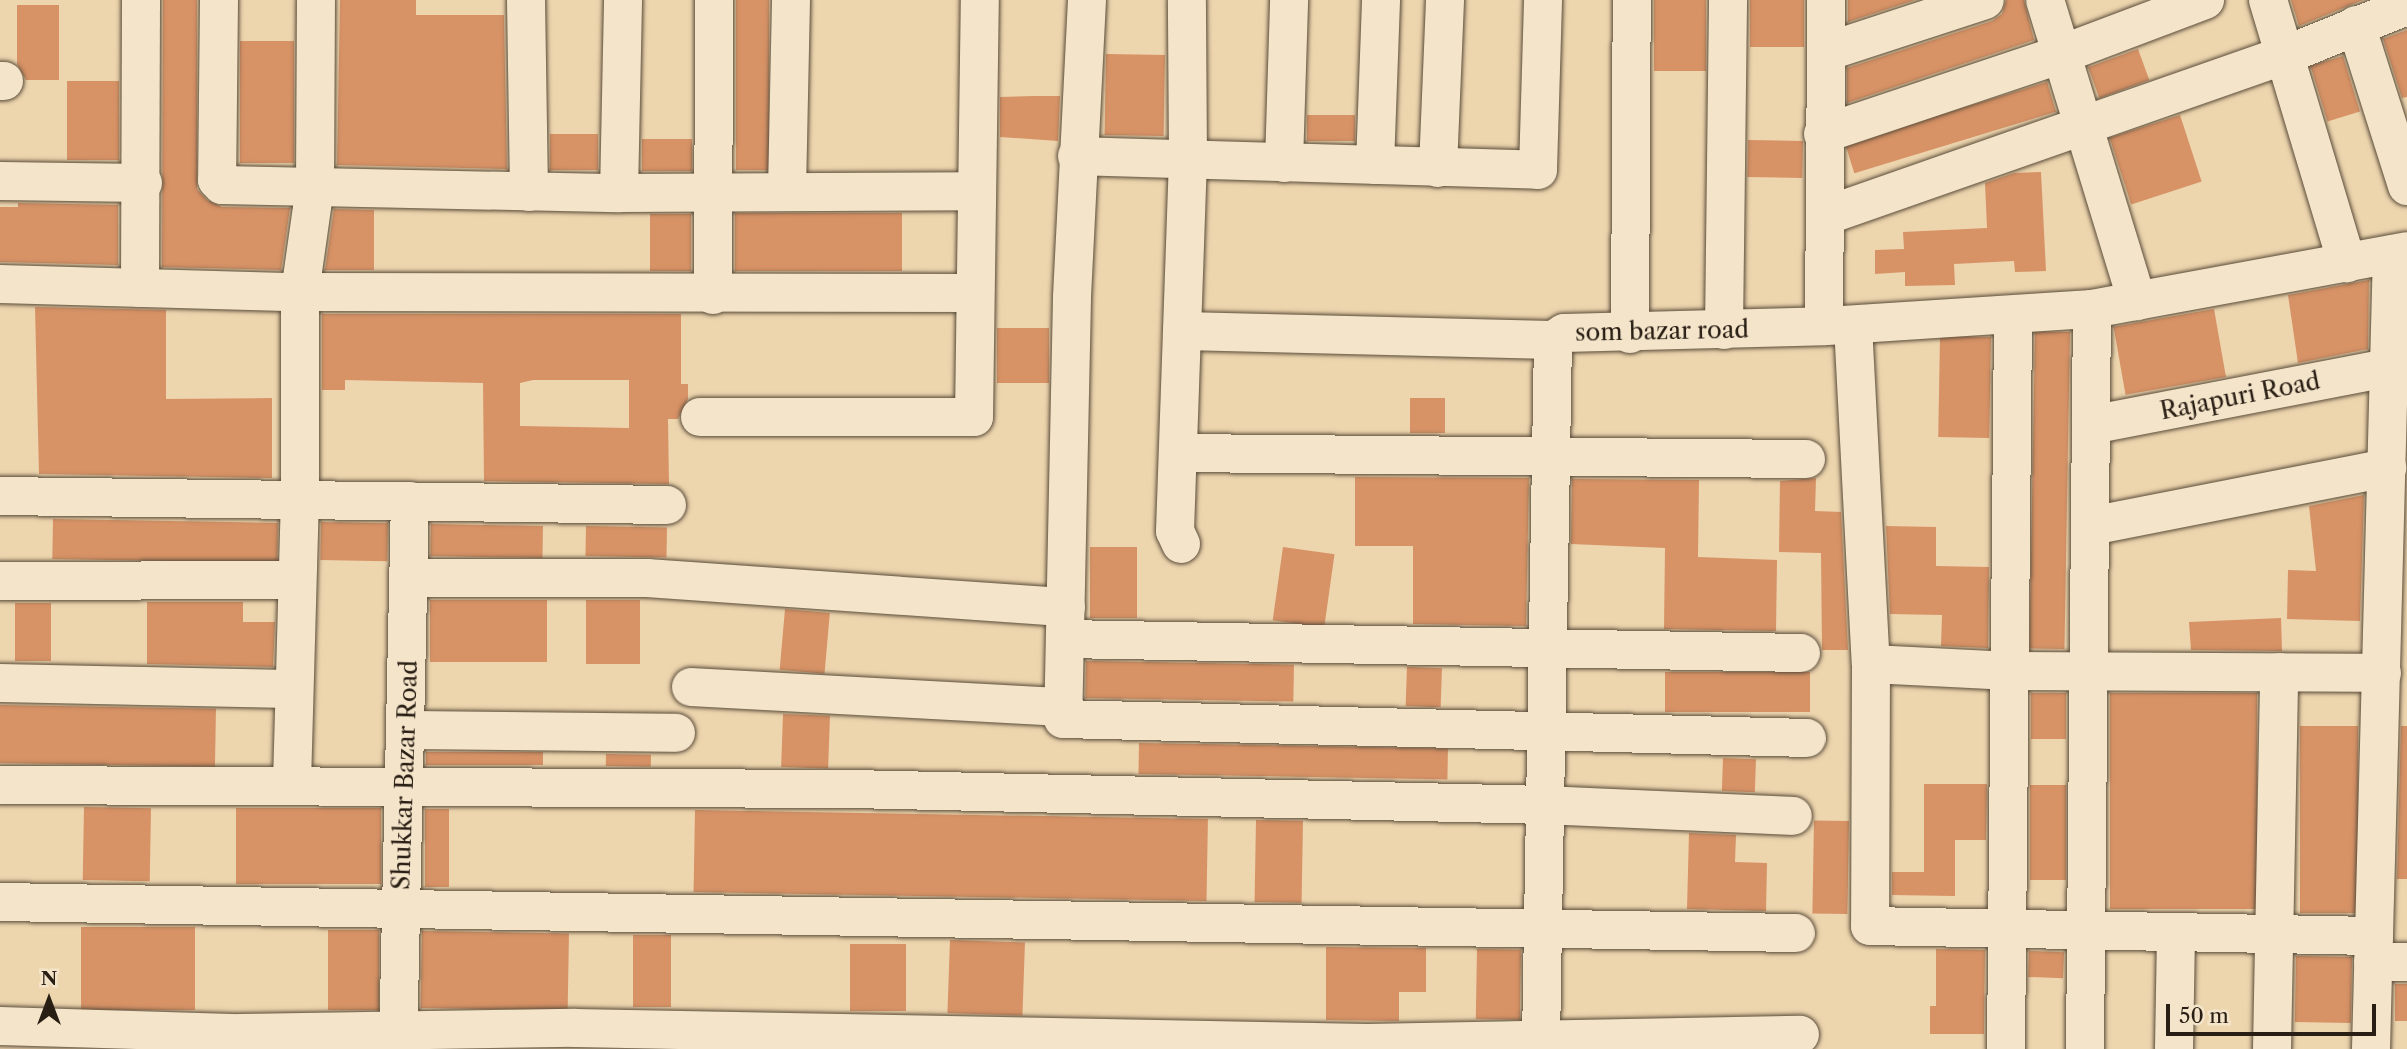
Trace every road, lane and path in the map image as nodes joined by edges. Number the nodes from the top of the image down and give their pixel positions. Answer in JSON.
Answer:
{"nodes":[{"id":1,"x":141,"y":0,"type":"edge"},
{"id":2,"x":219,"y":0,"type":"edge"},
{"id":3,"x":316,"y":0,"type":"edge"},
{"id":4,"x":526,"y":0,"type":"edge"},
{"id":5,"x":623,"y":0,"type":"edge"},
{"id":6,"x":714,"y":0,"type":"edge"},
{"id":7,"x":791,"y":0,"type":"edge"},
{"id":8,"x":980,"y":0,"type":"edge"},
{"id":9,"x":1087,"y":0,"type":"edge"},
{"id":10,"x":1187,"y":0,"type":"edge"},
{"id":11,"x":1289,"y":0,"type":"edge"},
{"id":12,"x":1381,"y":0,"type":"edge"},
{"id":13,"x":1445,"y":0,"type":"edge"},
{"id":14,"x":1543,"y":0,"type":"edge"},
{"id":15,"x":1632,"y":0,"type":"edge"},
{"id":16,"x":1728,"y":0,"type":"edge"},
{"id":17,"x":1826,"y":0,"type":"edge"},
{"id":18,"x":1985,"y":0,"type":"edge"},
{"id":19,"x":2045,"y":0,"type":"edge"},
{"id":20,"x":2205,"y":0,"type":"edge"},
{"id":21,"x":2268,"y":0,"type":"edge"},
{"id":22,"x":2407,"y":6,"type":"edge"},
{"id":23,"x":2356,"y":25,"type":"junction"},
{"id":24,"x":1826,"y":52,"type":"junction"},
{"id":25,"x":2062,"y":54,"type":"junction"},
{"id":26,"x":2283,"y":56,"type":"junction"},
{"id":27,"x":2085,"y":125,"type":"junction"},
{"id":28,"x":1823,"y":134,"type":"junction"},
{"id":29,"x":1077,"y":156,"type":"junction"},
{"id":30,"x":1188,"y":159,"type":"junction"},
{"id":31,"x":1284,"y":163,"type":"junction"},
{"id":32,"x":1375,"y":166,"type":"junction"},
{"id":33,"x":1438,"y":168,"type":"junction"},
{"id":34,"x":0,"y":181,"type":"edge"},
{"id":35,"x":143,"y":183,"type":"junction"},
{"id":36,"x":2407,"y":186,"type":"edge"},
{"id":37,"x":315,"y":187,"type":"junction"},
{"id":38,"x":529,"y":191,"type":"junction"},
{"id":39,"x":712,"y":191,"type":"junction"},
{"id":40,"x":787,"y":191,"type":"junction"},
{"id":41,"x":977,"y":191,"type":"junction"},
{"id":42,"x":619,"y":193,"type":"junction"},
{"id":43,"x":1825,"y":216,"type":"junction"},
{"id":44,"x":2399,"y":252,"type":"edge"},
{"id":45,"x":2347,"y":263,"type":"junction"},
{"id":46,"x":0,"y":284,"type":"edge"},
{"id":47,"x":140,"y":288,"type":"junction"},
{"id":48,"x":300,"y":292,"type":"junction"},
{"id":49,"x":975,"y":293,"type":"junction"},
{"id":50,"x":713,"y":295,"type":"junction"},
{"id":51,"x":2137,"y":301,"type":"junction"},
{"id":52,"x":2092,"y":309,"type":"junction"},
{"id":53,"x":2013,"y":317,"type":"junction"},
{"id":54,"x":1838,"y":325,"type":"junction"},
{"id":55,"x":1724,"y":330,"type":"junction"},
{"id":56,"x":1182,"y":331,"type":"junction"},
{"id":57,"x":1630,"y":334,"type":"junction"},
{"id":58,"x":1553,"y":340,"type":"junction"},
{"id":59,"x":2398,"y":382,"type":"edge"},
{"id":60,"x":700,"y":417,"type":"dead end"},
{"id":61,"x":2091,"y":425,"type":"junction"},
{"id":62,"x":1178,"y":453,"type":"junction"},
{"id":63,"x":1552,"y":459,"type":"junction"},
{"id":64,"x":1806,"y":460,"type":"dead end"},
{"id":65,"x":2394,"y":474,"type":"edge"},
{"id":66,"x":0,"y":496,"type":"edge"},
{"id":67,"x":410,"y":501,"type":"junction"},
{"id":68,"x":300,"y":502,"type":"junction"},
{"id":69,"x":667,"y":505,"type":"dead end"},
{"id":70,"x":2091,"y":526,"type":"junction"},
{"id":71,"x":1181,"y":544,"type":"dead end"},
{"id":72,"x":2396,"y":562,"type":"edge"},
{"id":73,"x":409,"y":578,"type":"junction"},
{"id":74,"x":297,"y":580,"type":"junction"},
{"id":75,"x":0,"y":581,"type":"edge"},
{"id":76,"x":1065,"y":623,"type":"junction"},
{"id":77,"x":1550,"y":650,"type":"junction"},
{"id":78,"x":1801,"y":653,"type":"dead end"},
{"id":79,"x":1871,"y":664,"type":"junction"},
{"id":80,"x":2011,"y":671,"type":"junction"},
{"id":81,"x":2090,"y":671,"type":"junction"},
{"id":82,"x":2279,"y":672,"type":"junction"},
{"id":83,"x":2382,"y":673,"type":"junction"},
{"id":84,"x":0,"y":684,"type":"edge"},
{"id":85,"x":691,"y":687,"type":"dead end"},
{"id":86,"x":294,"y":689,"type":"junction"},
{"id":87,"x":1062,"y":707,"type":"junction"},
{"id":88,"x":2394,"y":717,"type":"edge"},
{"id":89,"x":1548,"y":729,"type":"junction"},
{"id":90,"x":407,"y":730,"type":"junction"},
{"id":91,"x":676,"y":733,"type":"dead end"},
{"id":92,"x":1807,"y":738,"type":"dead end"},
{"id":93,"x":292,"y":783,"type":"junction"},
{"id":94,"x":0,"y":785,"type":"edge"},
{"id":95,"x":405,"y":787,"type":"junction"},
{"id":96,"x":1545,"y":805,"type":"junction"},
{"id":97,"x":1793,"y":816,"type":"dead end"},
{"id":98,"x":2393,"y":818,"type":"edge"},
{"id":99,"x":0,"y":902,"type":"edge"},
{"id":100,"x":401,"y":910,"type":"junction"},
{"id":101,"x":1544,"y":927,"type":"junction"},
{"id":102,"x":2011,"y":929,"type":"junction"},
{"id":103,"x":2089,"y":930,"type":"junction"},
{"id":104,"x":2176,"y":932,"type":"junction"},
{"id":105,"x":1796,"y":933,"type":"dead end"},
{"id":106,"x":2272,"y":933,"type":"junction"},
{"id":107,"x":2385,"y":953,"type":"edge"},
{"id":108,"x":0,"y":1026,"type":"edge"},
{"id":109,"x":1800,"y":1035,"type":"dead end"},
{"id":110,"x":398,"y":1039,"type":"edge"},
{"id":111,"x":576,"y":1039,"type":"edge"},
{"id":112,"x":674,"y":1040,"type":"edge"},
{"id":113,"x":478,"y":1041,"type":"edge"},
{"id":114,"x":769,"y":1041,"type":"edge"},
{"id":115,"x":869,"y":1041,"type":"edge"},
{"id":116,"x":1541,"y":1041,"type":"junction"},
{"id":117,"x":1048,"y":1042,"type":"edge"},
{"id":118,"x":969,"y":1043,"type":"edge"},
{"id":119,"x":1140,"y":1043,"type":"edge"},
{"id":120,"x":1260,"y":1044,"type":"edge"},
{"id":121,"x":1664,"y":1044,"type":"edge"},
{"id":122,"x":1367,"y":1046,"type":"edge"},
{"id":123,"x":1468,"y":1046,"type":"edge"},
{"id":124,"x":2006,"y":1049,"type":"edge"},
{"id":125,"x":2085,"y":1049,"type":"edge"},
{"id":126,"x":2174,"y":1049,"type":"edge"},
{"id":127,"x":2272,"y":1049,"type":"edge"},
{"id":128,"x":2371,"y":1049,"type":"edge"}],
"edges":[{"from":1,"to":35,"type":"street"},
{"from":2,"to":37,"type":"street"},
{"from":3,"to":37,"type":"street"},
{"from":4,"to":38,"type":"street"},
{"from":5,"to":42,"type":"street"},
{"from":6,"to":39,"type":"street"},
{"from":7,"to":40,"type":"street"},
{"from":8,"to":41,"type":"street"},
{"from":9,"to":29,"type":"street"},
{"from":10,"to":30,"type":"street"},
{"from":11,"to":31,"type":"street"},
{"from":12,"to":32,"type":"street"},
{"from":13,"to":33,"type":"street"},
{"from":14,"to":33,"type":"street"},
{"from":15,"to":57,"type":"street"},
{"from":16,"to":55,"type":"street"},
{"from":17,"to":24,"type":"street"},
{"from":18,"to":24,"type":"street"},
{"from":19,"to":25,"type":"street"},
{"from":20,"to":25,"type":"street"},
{"from":21,"to":26,"type":"street"},
{"from":22,"to":23,"type":"street"},
{"from":23,"to":26,"type":"street"},
{"from":23,"to":36,"type":"street"},
{"from":24,"to":28,"type":"street"},
{"from":25,"to":27,"type":"street"},
{"from":25,"to":28,"type":"street"},
{"from":26,"to":27,"type":"street"},
{"from":26,"to":45,"type":"street"},
{"from":27,"to":43,"type":"street"},
{"from":27,"to":51,"type":"street"},
{"from":28,"to":43,"type":"street"},
{"from":29,"to":30,"type":"street"},
{"from":29,"to":76,"type":"street"},
{"from":30,"to":31,"type":"street"},
{"from":30,"to":56,"type":"street"},
{"from":31,"to":32,"type":"street"},
{"from":32,"to":33,"type":"street"},
{"from":34,"to":35,"type":"street"},
{"from":35,"to":47,"type":"street"},
{"from":37,"to":38,"type":"street"},
{"from":37,"to":48,"type":"street"},
{"from":38,"to":42,"type":"street"},
{"from":39,"to":40,"type":"street"},
{"from":39,"to":42,"type":"street"},
{"from":39,"to":50,"type":"street"},
{"from":40,"to":41,"type":"street"},
{"from":41,"to":49,"type":"street"},
{"from":43,"to":54,"type":"street"},
{"from":44,"to":45,"type":"street","name":"som bazar road"},
{"from":44,"to":59,"type":"street"},
{"from":45,"to":51,"type":"street","name":"som bazar road"},
{"from":46,"to":47,"type":"street"},
{"from":47,"to":48,"type":"street"},
{"from":48,"to":50,"type":"street"},
{"from":48,"to":68,"type":"street"},
{"from":49,"to":50,"type":"street"},
{"from":49,"to":60,"type":"street"},
{"from":51,"to":52,"type":"street","name":"som bazar road"},
{"from":52,"to":53,"type":"street","name":"som bazar road"},
{"from":52,"to":61,"type":"street"},
{"from":53,"to":54,"type":"street","name":"som bazar road"},
{"from":53,"to":80,"type":"street"},
{"from":54,"to":55,"type":"street","name":"som bazar road"},
{"from":54,"to":79,"type":"street"},
{"from":55,"to":57,"type":"street","name":"som bazar road"},
{"from":56,"to":58,"type":"street"},
{"from":56,"to":62,"type":"street"},
{"from":57,"to":58,"type":"street","name":"som bazar road"},
{"from":58,"to":63,"type":"street","name":"som bazar road"},
{"from":59,"to":61,"type":"street","name":"Rajapuri Road"},
{"from":59,"to":65,"type":"street"},
{"from":61,"to":70,"type":"street"},
{"from":62,"to":63,"type":"street"},
{"from":62,"to":71,"type":"street"},
{"from":63,"to":64,"type":"street"},
{"from":63,"to":77,"type":"street","name":"som bazar road"},
{"from":65,"to":70,"type":"street"},
{"from":65,"to":72,"type":"street"},
{"from":66,"to":68,"type":"street"},
{"from":67,"to":68,"type":"street"},
{"from":67,"to":69,"type":"street"},
{"from":67,"to":73,"type":"street","name":"Shukkar Bazar Road"},
{"from":68,"to":74,"type":"street"},
{"from":70,"to":81,"type":"street"},
{"from":72,"to":83,"type":"street"},
{"from":73,"to":76,"type":"street"},
{"from":73,"to":90,"type":"street","name":"Shukkar Bazar Road"},
{"from":74,"to":75,"type":"street"},
{"from":74,"to":86,"type":"street"},
{"from":76,"to":77,"type":"street"},
{"from":76,"to":87,"type":"street"},
{"from":77,"to":78,"type":"street"},
{"from":77,"to":89,"type":"street","name":"som bazar road"},
{"from":79,"to":80,"type":"street"},
{"from":79,"to":102,"type":"street"},
{"from":80,"to":81,"type":"street"},
{"from":80,"to":102,"type":"street"},
{"from":81,"to":82,"type":"street"},
{"from":81,"to":103,"type":"street"},
{"from":82,"to":83,"type":"street"},
{"from":82,"to":106,"type":"street"},
{"from":83,"to":88,"type":"street"},
{"from":84,"to":86,"type":"street"},
{"from":85,"to":87,"type":"street"},
{"from":86,"to":93,"type":"street"},
{"from":87,"to":89,"type":"street"},
{"from":88,"to":98,"type":"street"},
{"from":89,"to":92,"type":"street"},
{"from":89,"to":96,"type":"street","name":"som bazar road"},
{"from":90,"to":91,"type":"street"},
{"from":90,"to":95,"type":"street","name":"Shukkar Bazar Road"},
{"from":93,"to":94,"type":"street"},
{"from":93,"to":95,"type":"street"},
{"from":95,"to":96,"type":"street"},
{"from":95,"to":100,"type":"street","name":"Shukkar Bazar Road"},
{"from":96,"to":97,"type":"street"},
{"from":96,"to":101,"type":"street","name":"som bazar road"},
{"from":98,"to":107,"type":"street"},
{"from":99,"to":100,"type":"street"},
{"from":100,"to":101,"type":"street"},
{"from":100,"to":110,"type":"street","name":"Shukkar Bazar Road"},
{"from":101,"to":105,"type":"street"},
{"from":101,"to":116,"type":"street","name":"som bazar road"},
{"from":102,"to":103,"type":"street"},
{"from":102,"to":124,"type":"street"},
{"from":103,"to":104,"type":"street"},
{"from":103,"to":125,"type":"street"},
{"from":104,"to":106,"type":"street"},
{"from":104,"to":126,"type":"street"},
{"from":106,"to":107,"type":"street"},
{"from":106,"to":127,"type":"street"},
{"from":107,"to":128,"type":"street"},
{"from":108,"to":110,"type":"street"},
{"from":109,"to":121,"type":"street"},
{"from":110,"to":113,"type":"street"},
{"from":111,"to":112,"type":"street"},
{"from":111,"to":113,"type":"street"},
{"from":112,"to":114,"type":"street"},
{"from":114,"to":115,"type":"street"},
{"from":115,"to":118,"type":"street"},
{"from":116,"to":121,"type":"street"},
{"from":116,"to":123,"type":"street"},
{"from":117,"to":118,"type":"street"},
{"from":117,"to":119,"type":"street"},
{"from":119,"to":120,"type":"street"},
{"from":120,"to":122,"type":"street"},
{"from":122,"to":123,"type":"street"}]}
